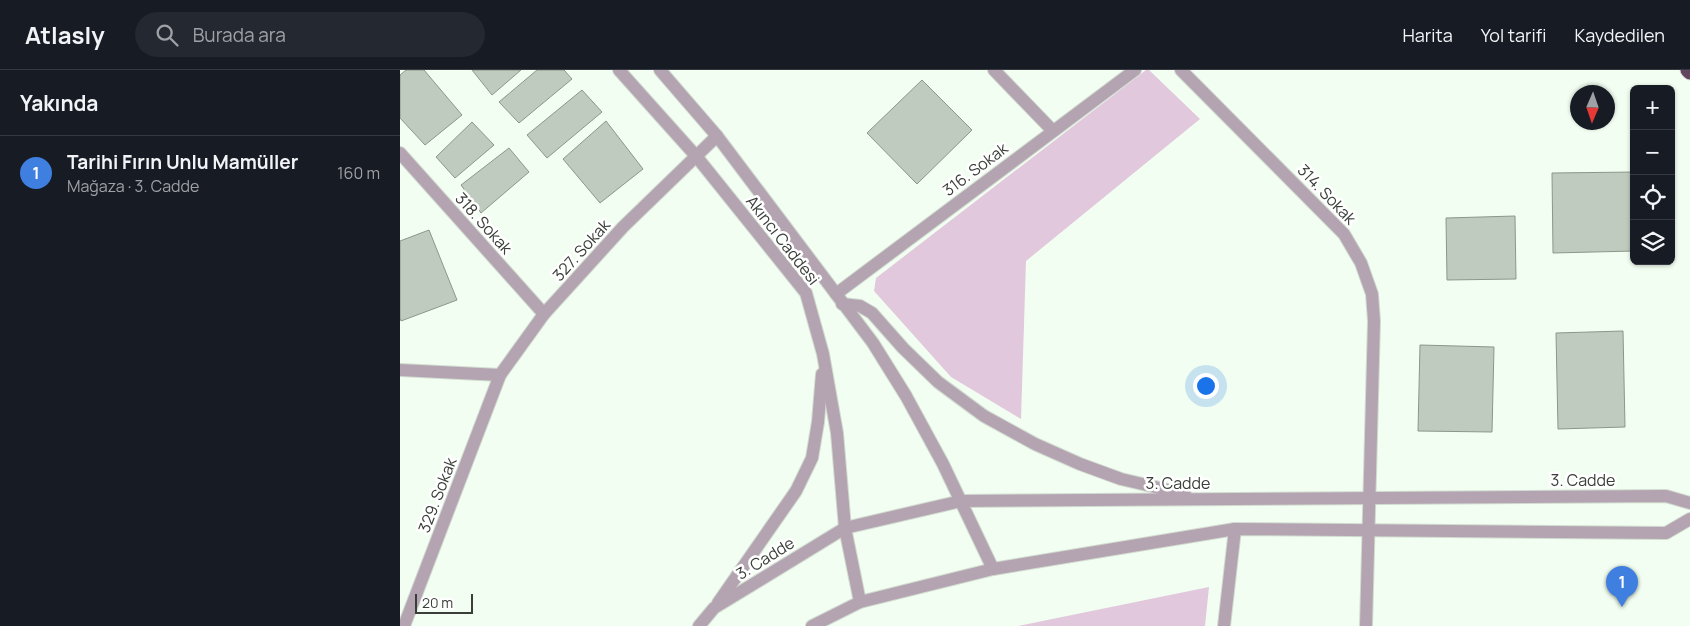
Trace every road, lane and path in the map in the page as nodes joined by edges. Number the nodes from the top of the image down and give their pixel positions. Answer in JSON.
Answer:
{"nodes":[{"id":1,"x":619,"y":70,"type":"edge"},
{"id":2,"x":660,"y":70,"type":"edge"},
{"id":3,"x":994,"y":70,"type":"edge"},
{"id":4,"x":1135,"y":70,"type":"edge"},
{"id":5,"x":1181,"y":70,"type":"edge"},
{"id":6,"x":1053,"y":131,"type":"junction"},
{"id":7,"x":717,"y":136,"type":"junction"},
{"id":8,"x":400,"y":153,"type":"edge"},
{"id":9,"x":696,"y":156,"type":"junction"},
{"id":10,"x":839,"y":299,"type":"junction"},
{"id":11,"x":544,"y":314,"type":"junction"},
{"id":12,"x":823,"y":354,"type":"junction"},
{"id":13,"x":400,"y":370,"type":"edge"},
{"id":14,"x":500,"y":375,"type":"junction"},
{"id":15,"x":1369,"y":497,"type":"junction"},
{"id":16,"x":1205,"y":499,"type":"junction"},
{"id":17,"x":961,"y":501,"type":"junction"},
{"id":18,"x":1690,"y":503,"type":"edge"},
{"id":19,"x":1690,"y":519,"type":"edge"},
{"id":20,"x":845,"y":528,"type":"junction"},
{"id":21,"x":1235,"y":529,"type":"junction"},
{"id":22,"x":1369,"y":530,"type":"junction"},
{"id":23,"x":993,"y":569,"type":"junction"},
{"id":24,"x":860,"y":602,"type":"junction"},
{"id":25,"x":714,"y":608,"type":"junction"},
{"id":26,"x":404,"y":626,"type":"edge"},
{"id":27,"x":699,"y":626,"type":"edge"},
{"id":28,"x":812,"y":626,"type":"edge"},
{"id":29,"x":1224,"y":626,"type":"edge"},
{"id":30,"x":1366,"y":626,"type":"edge"}],
"edges":[{"from":1,"to":9,"type":"street","name":"Akıncı Caddesi"},
{"from":2,"to":7,"type":"street","name":"Akıncı Caddesi"},
{"from":3,"to":6,"type":"street"},
{"from":4,"to":6,"type":"street","name":"316. Sokak"},
{"from":5,"to":15,"type":"street","name":"314. Sokak"},
{"from":6,"to":10,"type":"street","name":"316. Sokak"},
{"from":7,"to":9,"type":"street","name":"327. Sokak"},
{"from":7,"to":10,"type":"street","name":"Akıncı Caddesi"},
{"from":8,"to":11,"type":"street","name":"318. Sokak"},
{"from":9,"to":11,"type":"street","name":"327. Sokak"},
{"from":9,"to":12,"type":"street","name":"Akıncı Caddesi"},
{"from":10,"to":16,"type":"street"},
{"from":10,"to":17,"type":"street","name":"Akıncı Caddesi"},
{"from":11,"to":14,"type":"street","name":"327. Sokak"},
{"from":12,"to":20,"type":"street","name":"Akıncı Caddesi"},
{"from":12,"to":25,"type":"street"},
{"from":13,"to":14,"type":"street"},
{"from":14,"to":26,"type":"street","name":"329. Sokak"},
{"from":15,"to":16,"type":"street","name":"3. Cadde"},
{"from":15,"to":18,"type":"street","name":"3. Cadde"},
{"from":15,"to":22,"type":"street","name":"314. Sokak"},
{"from":16,"to":17,"type":"street","name":"3. Cadde"},
{"from":17,"to":20,"type":"street","name":"3. Cadde"},
{"from":17,"to":23,"type":"street","name":"Akıncı Caddesi"},
{"from":19,"to":22,"type":"street"},
{"from":20,"to":24,"type":"street","name":"Akıncı Caddesi"},
{"from":20,"to":25,"type":"street","name":"3. Cadde"},
{"from":21,"to":22,"type":"street"},
{"from":21,"to":23,"type":"street"},
{"from":21,"to":29,"type":"street"},
{"from":22,"to":30,"type":"street","name":"314. Sokak"},
{"from":23,"to":24,"type":"street"},
{"from":24,"to":28,"type":"street"},
{"from":25,"to":27,"type":"street","name":"3. Cadde"}]}
